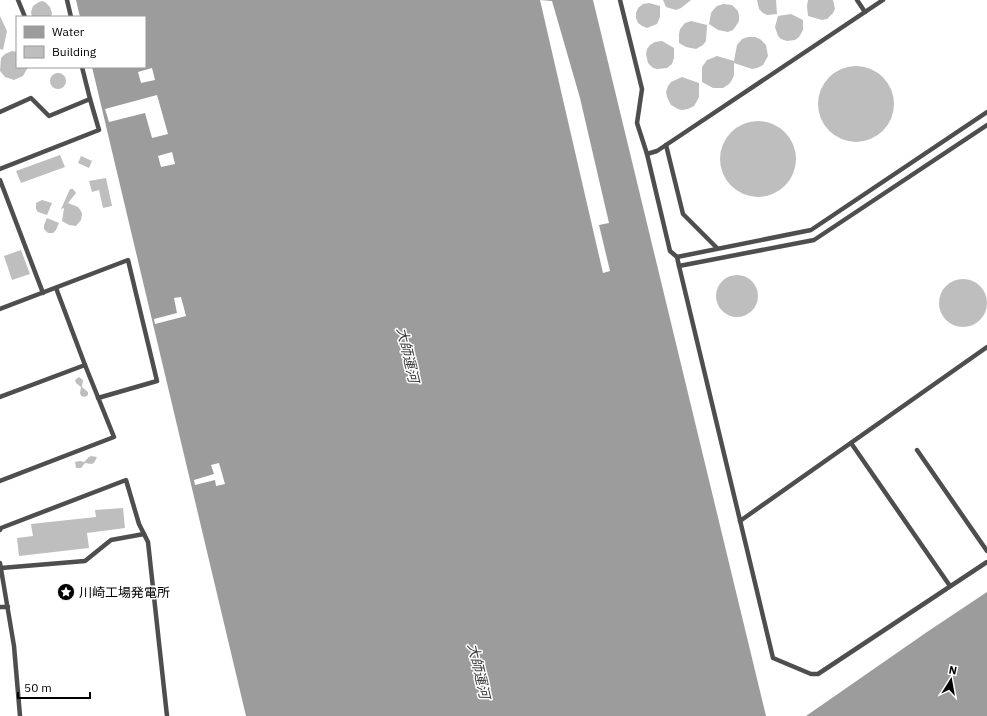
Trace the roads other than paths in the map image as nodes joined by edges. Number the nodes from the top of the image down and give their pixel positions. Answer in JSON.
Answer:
{"nodes":[{"id":1,"x":18,"y":0,"type":"edge"},
{"id":2,"x":67,"y":0,"type":"edge"},
{"id":3,"x":620,"y":0,"type":"edge"},
{"id":4,"x":857,"y":0,"type":"edge"},
{"id":5,"x":883,"y":0,"type":"edge"},
{"id":6,"x":865,"y":12,"type":"junction"},
{"id":7,"x":25,"y":16,"type":"edge"},
{"id":8,"x":71,"y":16,"type":"edge"},
{"id":9,"x":82,"y":68,"type":"edge"},
{"id":10,"x":90,"y":99,"type":"junction"},
{"id":11,"x":0,"y":112,"type":"edge"},
{"id":12,"x":987,"y":112,"type":"edge"},
{"id":13,"x":987,"y":125,"type":"edge"},
{"id":14,"x":666,"y":145,"type":"junction"},
{"id":15,"x":647,"y":154,"type":"junction"},
{"id":16,"x":0,"y":169,"type":"edge"},
{"id":17,"x":0,"y":180,"type":"edge"},
{"id":18,"x":717,"y":248,"type":"junction"},
{"id":19,"x":677,"y":257,"type":"junction"},
{"id":20,"x":679,"y":266,"type":"junction"},
{"id":21,"x":56,"y":288,"type":"junction"},
{"id":22,"x":42,"y":293,"type":"junction"},
{"id":23,"x":0,"y":309,"type":"edge"},
{"id":24,"x":987,"y":347,"type":"edge"},
{"id":25,"x":85,"y":365,"type":"junction"},
{"id":26,"x":0,"y":397,"type":"edge"},
{"id":27,"x":98,"y":398,"type":"junction"},
{"id":28,"x":851,"y":443,"type":"junction"},
{"id":29,"x":917,"y":450,"type":"dead end"},
{"id":30,"x":0,"y":481,"type":"edge"},
{"id":31,"x":740,"y":521,"type":"junction"},
{"id":32,"x":0,"y":530,"type":"edge"},
{"id":33,"x":144,"y":534,"type":"junction"},
{"id":34,"x":987,"y":551,"type":"edge"},
{"id":35,"x":987,"y":562,"type":"edge"},
{"id":36,"x":0,"y":566,"type":"edge"},
{"id":37,"x":950,"y":586,"type":"junction"},
{"id":38,"x":8,"y":607,"type":"junction"},
{"id":39,"x":0,"y":608,"type":"edge"},
{"id":40,"x":20,"y":716,"type":"edge"},
{"id":41,"x":167,"y":716,"type":"edge"}],
"edges":[{"from":1,"to":7,"type":"lane"},
{"from":2,"to":8,"type":"lane"},
{"from":3,"to":15,"type":"lane"},
{"from":4,"to":6,"type":"lane"},
{"from":5,"to":6,"type":"lane"},
{"from":6,"to":14,"type":"lane"},
{"from":9,"to":10,"type":"lane"},
{"from":10,"to":11,"type":"lane"},
{"from":10,"to":16,"type":"lane"},
{"from":12,"to":18,"type":"lane"},
{"from":13,"to":20,"type":"lane"},
{"from":14,"to":15,"type":"lane"},
{"from":14,"to":18,"type":"lane"},
{"from":15,"to":19,"type":"lane"},
{"from":17,"to":22,"type":"lane"},
{"from":18,"to":19,"type":"lane"},
{"from":19,"to":20,"type":"lane"},
{"from":20,"to":31,"type":"lane"},
{"from":21,"to":22,"type":"lane"},
{"from":21,"to":25,"type":"lane"},
{"from":21,"to":27,"type":"lane"},
{"from":22,"to":23,"type":"lane"},
{"from":24,"to":28,"type":"lane"},
{"from":25,"to":26,"type":"lane"},
{"from":25,"to":27,"type":"lane"},
{"from":27,"to":30,"type":"lane"},
{"from":28,"to":31,"type":"lane"},
{"from":28,"to":37,"type":"lane"},
{"from":29,"to":34,"type":"lane"},
{"from":31,"to":37,"type":"lane"},
{"from":32,"to":33,"type":"lane"},
{"from":33,"to":36,"type":"lane"},
{"from":33,"to":41,"type":"lane"},
{"from":35,"to":37,"type":"lane"},
{"from":36,"to":38,"type":"lane"},
{"from":38,"to":39,"type":"lane"},
{"from":38,"to":40,"type":"lane"}]}
